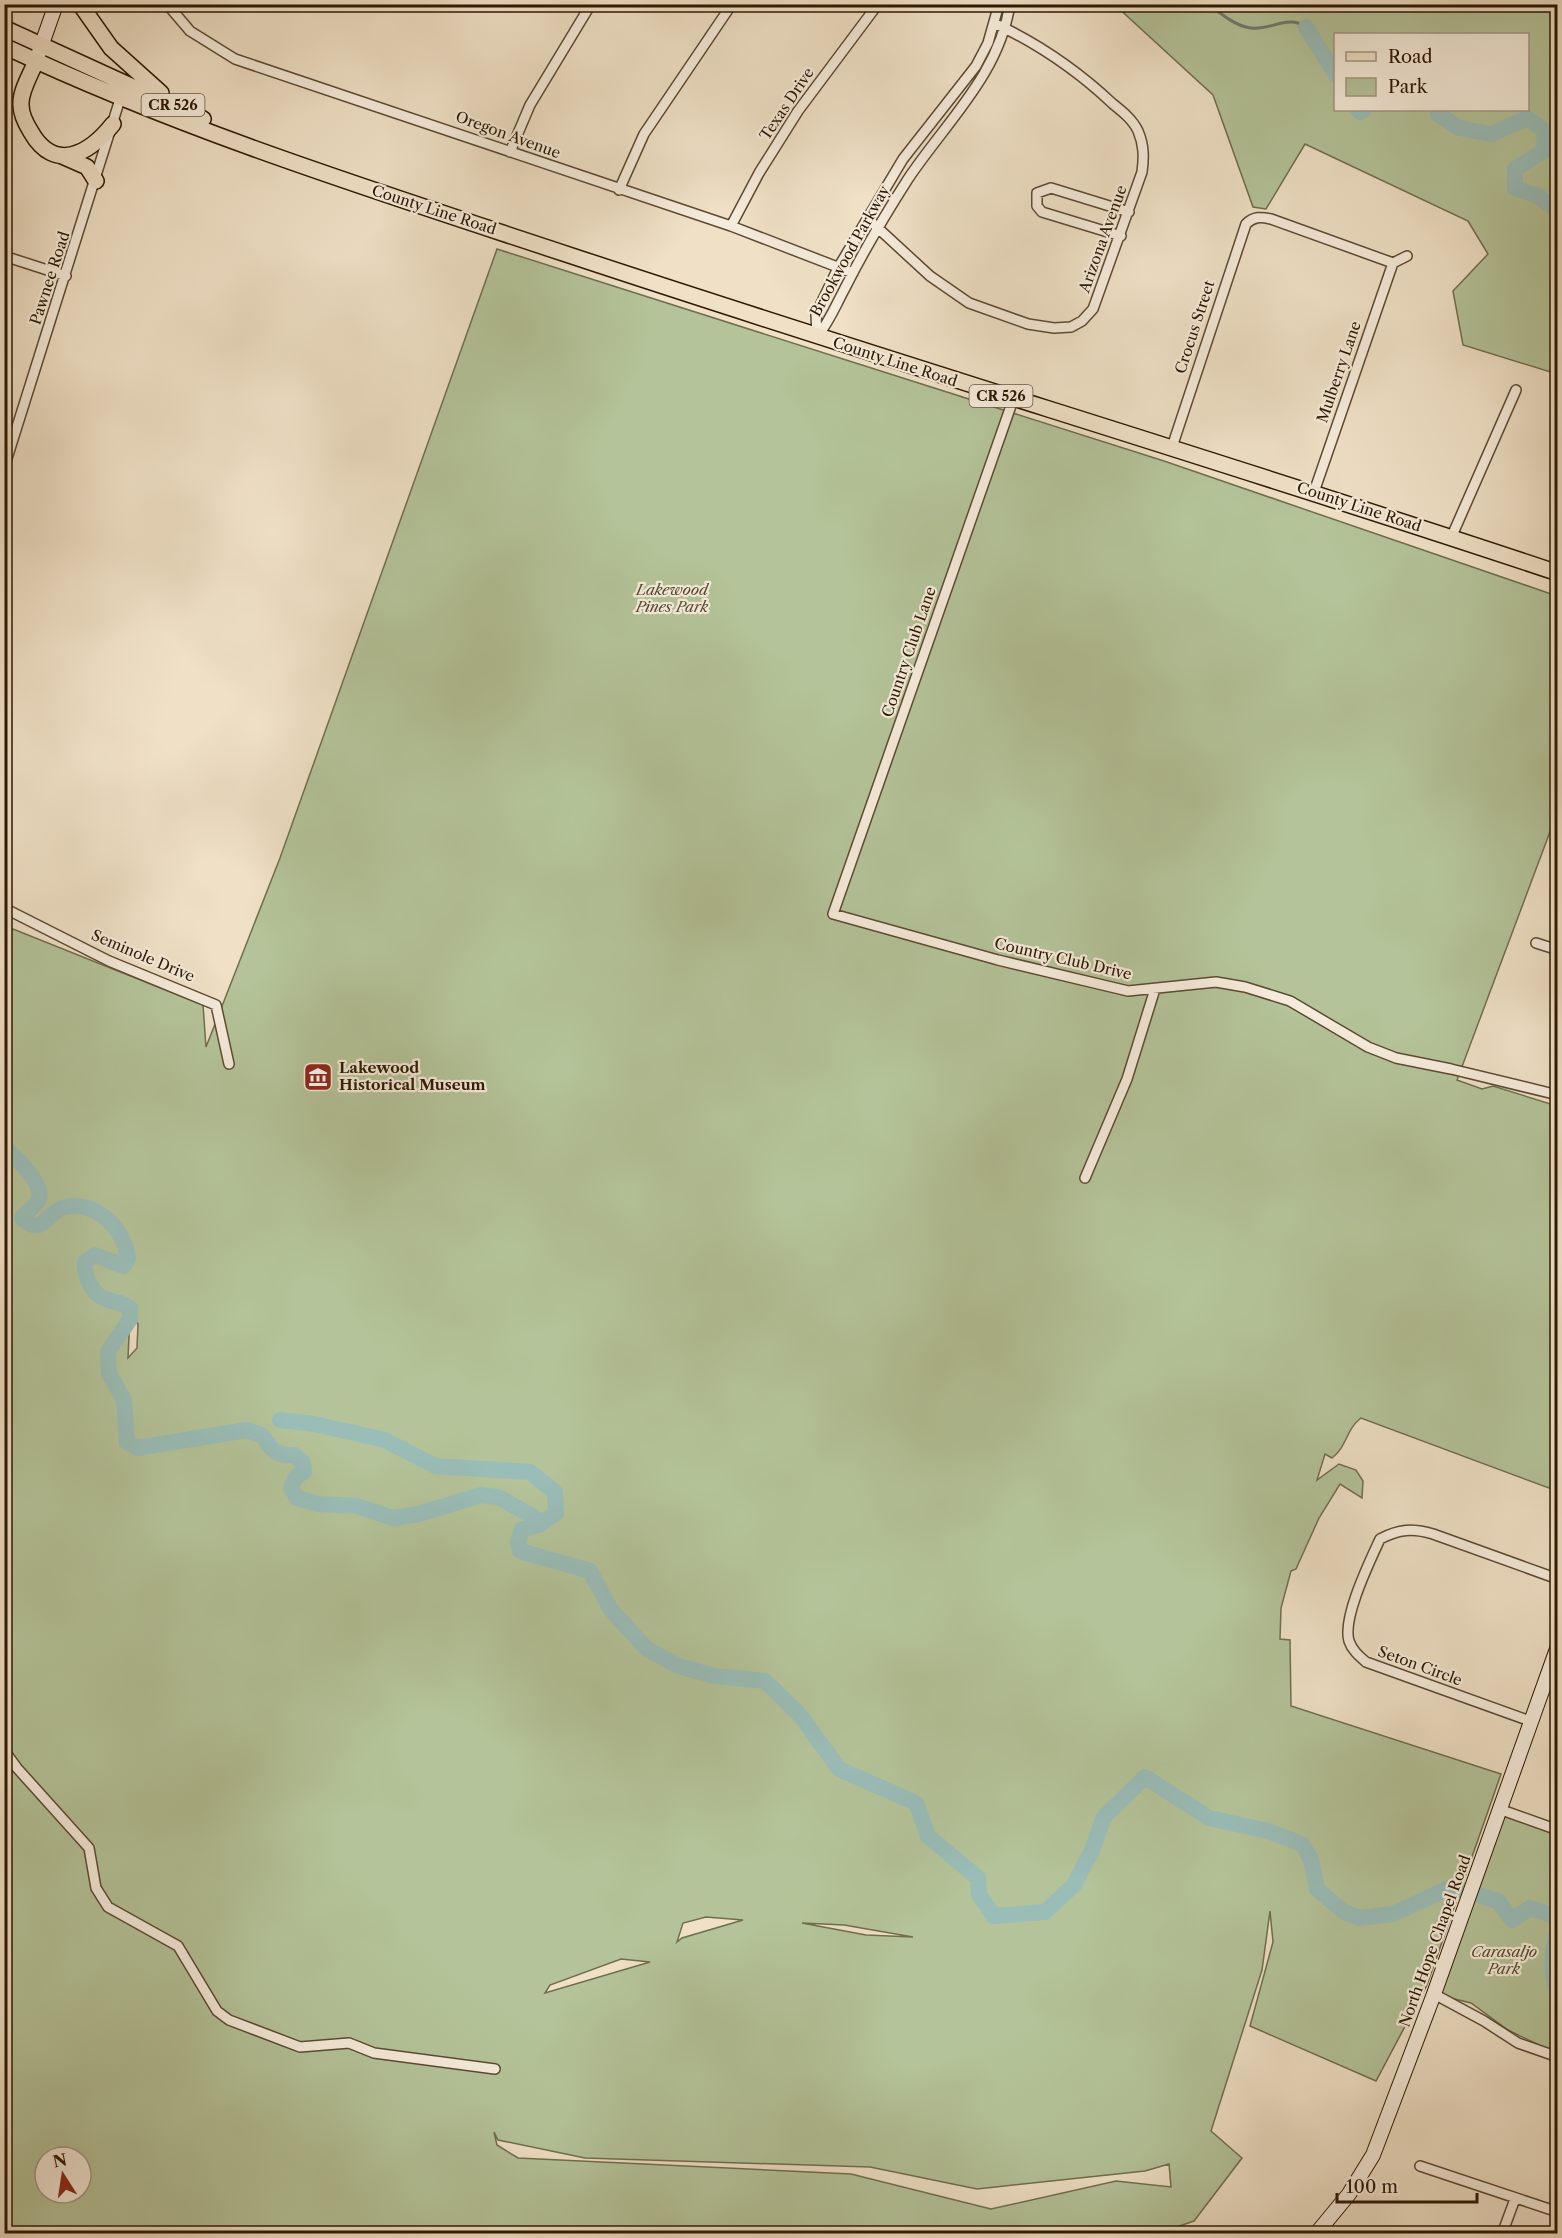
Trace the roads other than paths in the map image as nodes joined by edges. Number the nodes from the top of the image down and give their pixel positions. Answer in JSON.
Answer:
{"nodes":[{"id":1,"x":56,"y":4,"type":"edge"},
{"id":2,"x":80,"y":4,"type":"edge"},
{"id":3,"x":167,"y":4,"type":"edge"},
{"id":4,"x":591,"y":4,"type":"edge"},
{"id":5,"x":732,"y":4,"type":"edge"},
{"id":6,"x":878,"y":4,"type":"edge"},
{"id":7,"x":999,"y":4,"type":"edge"},
{"id":8,"x":1011,"y":4,"type":"edge"},
{"id":9,"x":994,"y":23,"type":"junction"},
{"id":10,"x":4,"y":28,"type":"edge"},
{"id":11,"x":1005,"y":28,"type":"junction"},
{"id":12,"x":42,"y":45,"type":"junction"},
{"id":13,"x":4,"y":46,"type":"edge"},
{"id":14,"x":36,"y":61,"type":"junction"},
{"id":15,"x":121,"y":96,"type":"junction"},
{"id":16,"x":190,"y":113,"type":"junction"},
{"id":17,"x":113,"y":124,"type":"junction"},
{"id":18,"x":510,"y":152,"type":"junction"},
{"id":19,"x":62,"y":156,"type":"junction"},
{"id":20,"x":303,"y":167,"type":"junction"},
{"id":21,"x":96,"y":181,"type":"junction"},
{"id":22,"x":619,"y":190,"type":"junction"},
{"id":23,"x":1129,"y":212,"type":"junction"},
{"id":24,"x":867,"y":218,"type":"junction"},
{"id":25,"x":730,"y":226,"type":"junction"},
{"id":26,"x":879,"y":228,"type":"junction"},
{"id":27,"x":1120,"y":236,"type":"junction"},
{"id":28,"x":4,"y":256,"type":"edge"},
{"id":29,"x":1407,"y":256,"type":"dead end"},
{"id":30,"x":1393,"y":263,"type":"junction"},
{"id":31,"x":838,"y":268,"type":"junction"},
{"id":32,"x":853,"y":273,"type":"junction"},
{"id":33,"x":66,"y":276,"type":"junction"},
{"id":34,"x":817,"y":337,"type":"junction"},
{"id":35,"x":1516,"y":390,"type":"dead end"},
{"id":36,"x":1013,"y":400,"type":"junction"},
{"id":37,"x":1172,"y":447,"type":"junction"},
{"id":38,"x":6,"y":456,"type":"edge"},
{"id":39,"x":4,"y":468,"type":"edge"},
{"id":40,"x":1314,"y":492,"type":"junction"},
{"id":41,"x":1451,"y":538,"type":"junction"},
{"id":42,"x":1557,"y":573,"type":"edge"},
{"id":43,"x":4,"y":908,"type":"edge"},
{"id":44,"x":833,"y":914,"type":"joint"},
{"id":45,"x":1536,"y":943,"type":"dead end"},
{"id":46,"x":1557,"y":950,"type":"edge"},
{"id":47,"x":1155,"y":989,"type":"junction"},
{"id":48,"x":229,"y":1064,"type":"dead end"},
{"id":49,"x":1557,"y":1095,"type":"edge"},
{"id":50,"x":1085,"y":1178,"type":"dead end"},
{"id":51,"x":1557,"y":1579,"type":"edge"},
{"id":52,"x":1557,"y":1646,"type":"edge"},
{"id":53,"x":1530,"y":1721,"type":"junction"},
{"id":54,"x":4,"y":1750,"type":"edge"},
{"id":55,"x":1499,"y":1809,"type":"junction"},
{"id":56,"x":1557,"y":1830,"type":"edge"},
{"id":57,"x":1434,"y":1994,"type":"junction"},
{"id":58,"x":1557,"y":2056,"type":"edge"},
{"id":59,"x":495,"y":2068,"type":"dead end"},
{"id":60,"x":1420,"y":2166,"type":"dead end"},
{"id":61,"x":1515,"y":2199,"type":"junction"},
{"id":62,"x":1557,"y":2212,"type":"edge"},
{"id":63,"x":1318,"y":2233,"type":"edge"},
{"id":64,"x":1502,"y":2234,"type":"edge"}],
"edges":[{"from":1,"to":12,"type":"main road"},
{"from":2,"to":16,"type":"main road"},
{"from":3,"to":18,"type":"street","name":"Oregon Avenue"},
{"from":4,"to":18,"type":"street"},
{"from":5,"to":22,"type":"street"},
{"from":6,"to":25,"type":"street","name":"Texas Drive"},
{"from":7,"to":9,"type":"street","name":"Brookwood Parkway"},
{"from":8,"to":11,"type":"street","name":"Brookwood Parkway"},
{"from":9,"to":11,"type":"street","name":"Arizona Avenue"},
{"from":9,"to":24,"type":"street","name":"Brookwood Parkway"},
{"from":10,"to":12,"type":"main road","name":"County Line Road","number":"CR 526"},
{"from":11,"to":23,"type":"street","name":"Arizona Avenue"},
{"from":11,"to":26,"type":"street","name":"Brookwood Parkway"},
{"from":12,"to":14,"type":"main road"},
{"from":12,"to":16,"type":"main road","name":"County Line Road","number":"CR 526"},
{"from":13,"to":14,"type":"main road","name":"County Line Road","number":"CR 526"},
{"from":14,"to":15,"type":"main road","name":"County Line Road","number":"CR 526"},
{"from":14,"to":19,"type":"main road"},
{"from":15,"to":17,"type":"street","name":"Pawnee Road"},
{"from":15,"to":20,"type":"main road","name":"County Line Road","number":"CR 526"},
{"from":16,"to":20,"type":"main road","name":"County Line Road","number":"CR 526"},
{"from":17,"to":19,"type":"main road"},
{"from":17,"to":21,"type":"street","name":"Pawnee Road"},
{"from":18,"to":22,"type":"street","name":"Oregon Avenue"},
{"from":19,"to":21,"type":"main road"},
{"from":20,"to":34,"type":"main road","name":"County Line Road","number":"CR 526"},
{"from":21,"to":33,"type":"street","name":"Pawnee Road"},
{"from":22,"to":25,"type":"street","name":"Oregon Avenue"},
{"from":23,"to":27,"type":"street","name":"Arizona Avenue"},
{"from":23,"to":27,"type":"street"},
{"from":24,"to":26,"type":"street","name":"Arizona Avenue"},
{"from":24,"to":31,"type":"street","name":"Brookwood Parkway"},
{"from":25,"to":31,"type":"street","name":"Oregon Avenue"},
{"from":26,"to":27,"type":"street","name":"Arizona Avenue"},
{"from":26,"to":32,"type":"street","name":"Brookwood Parkway"},
{"from":28,"to":33,"type":"street"},
{"from":29,"to":30,"type":"street"},
{"from":30,"to":37,"type":"street","name":"Crocus Street"},
{"from":30,"to":40,"type":"street","name":"Mulberry Lane"},
{"from":31,"to":32,"type":"street","name":"Oregon Avenue"},
{"from":31,"to":34,"type":"street","name":"Brookwood Parkway"},
{"from":32,"to":34,"type":"street","name":"Brookwood Parkway"},
{"from":33,"to":38,"type":"street","name":"Pawnee Road"},
{"from":34,"to":36,"type":"main road","name":"County Line Road","number":"CR 526"},
{"from":35,"to":41,"type":"street"},
{"from":36,"to":37,"type":"main road","name":"County Line Road","number":"CR 526"},
{"from":36,"to":44,"type":"street","name":"Country Club Lane"},
{"from":37,"to":40,"type":"main road","name":"County Line Road","number":"CR 526"},
{"from":38,"to":39,"type":"street","name":"Pawnee Road"},
{"from":40,"to":41,"type":"main road","name":"County Line Road","number":"CR 526"},
{"from":41,"to":42,"type":"main road","name":"County Line Road","number":"CR 526"},
{"from":43,"to":48,"type":"street","name":"Seminole Drive"},
{"from":44,"to":47,"type":"street","name":"Country Club Drive"},
{"from":45,"to":46,"type":"street"},
{"from":47,"to":49,"type":"street","name":"Country Club Drive"},
{"from":47,"to":50,"type":"street"},
{"from":51,"to":53,"type":"street","name":"Seton Circle"},
{"from":52,"to":53,"type":"main road","name":"North Hope Chapel Road"},
{"from":53,"to":55,"type":"main road","name":"North Hope Chapel Road"},
{"from":54,"to":59,"type":"street"},
{"from":55,"to":56,"type":"street"},
{"from":55,"to":57,"type":"main road","name":"North Hope Chapel Road"},
{"from":57,"to":58,"type":"street"},
{"from":57,"to":63,"type":"main road","name":"North Hope Chapel Road"},
{"from":60,"to":61,"type":"street"},
{"from":61,"to":62,"type":"street"},
{"from":61,"to":64,"type":"street"}]}
